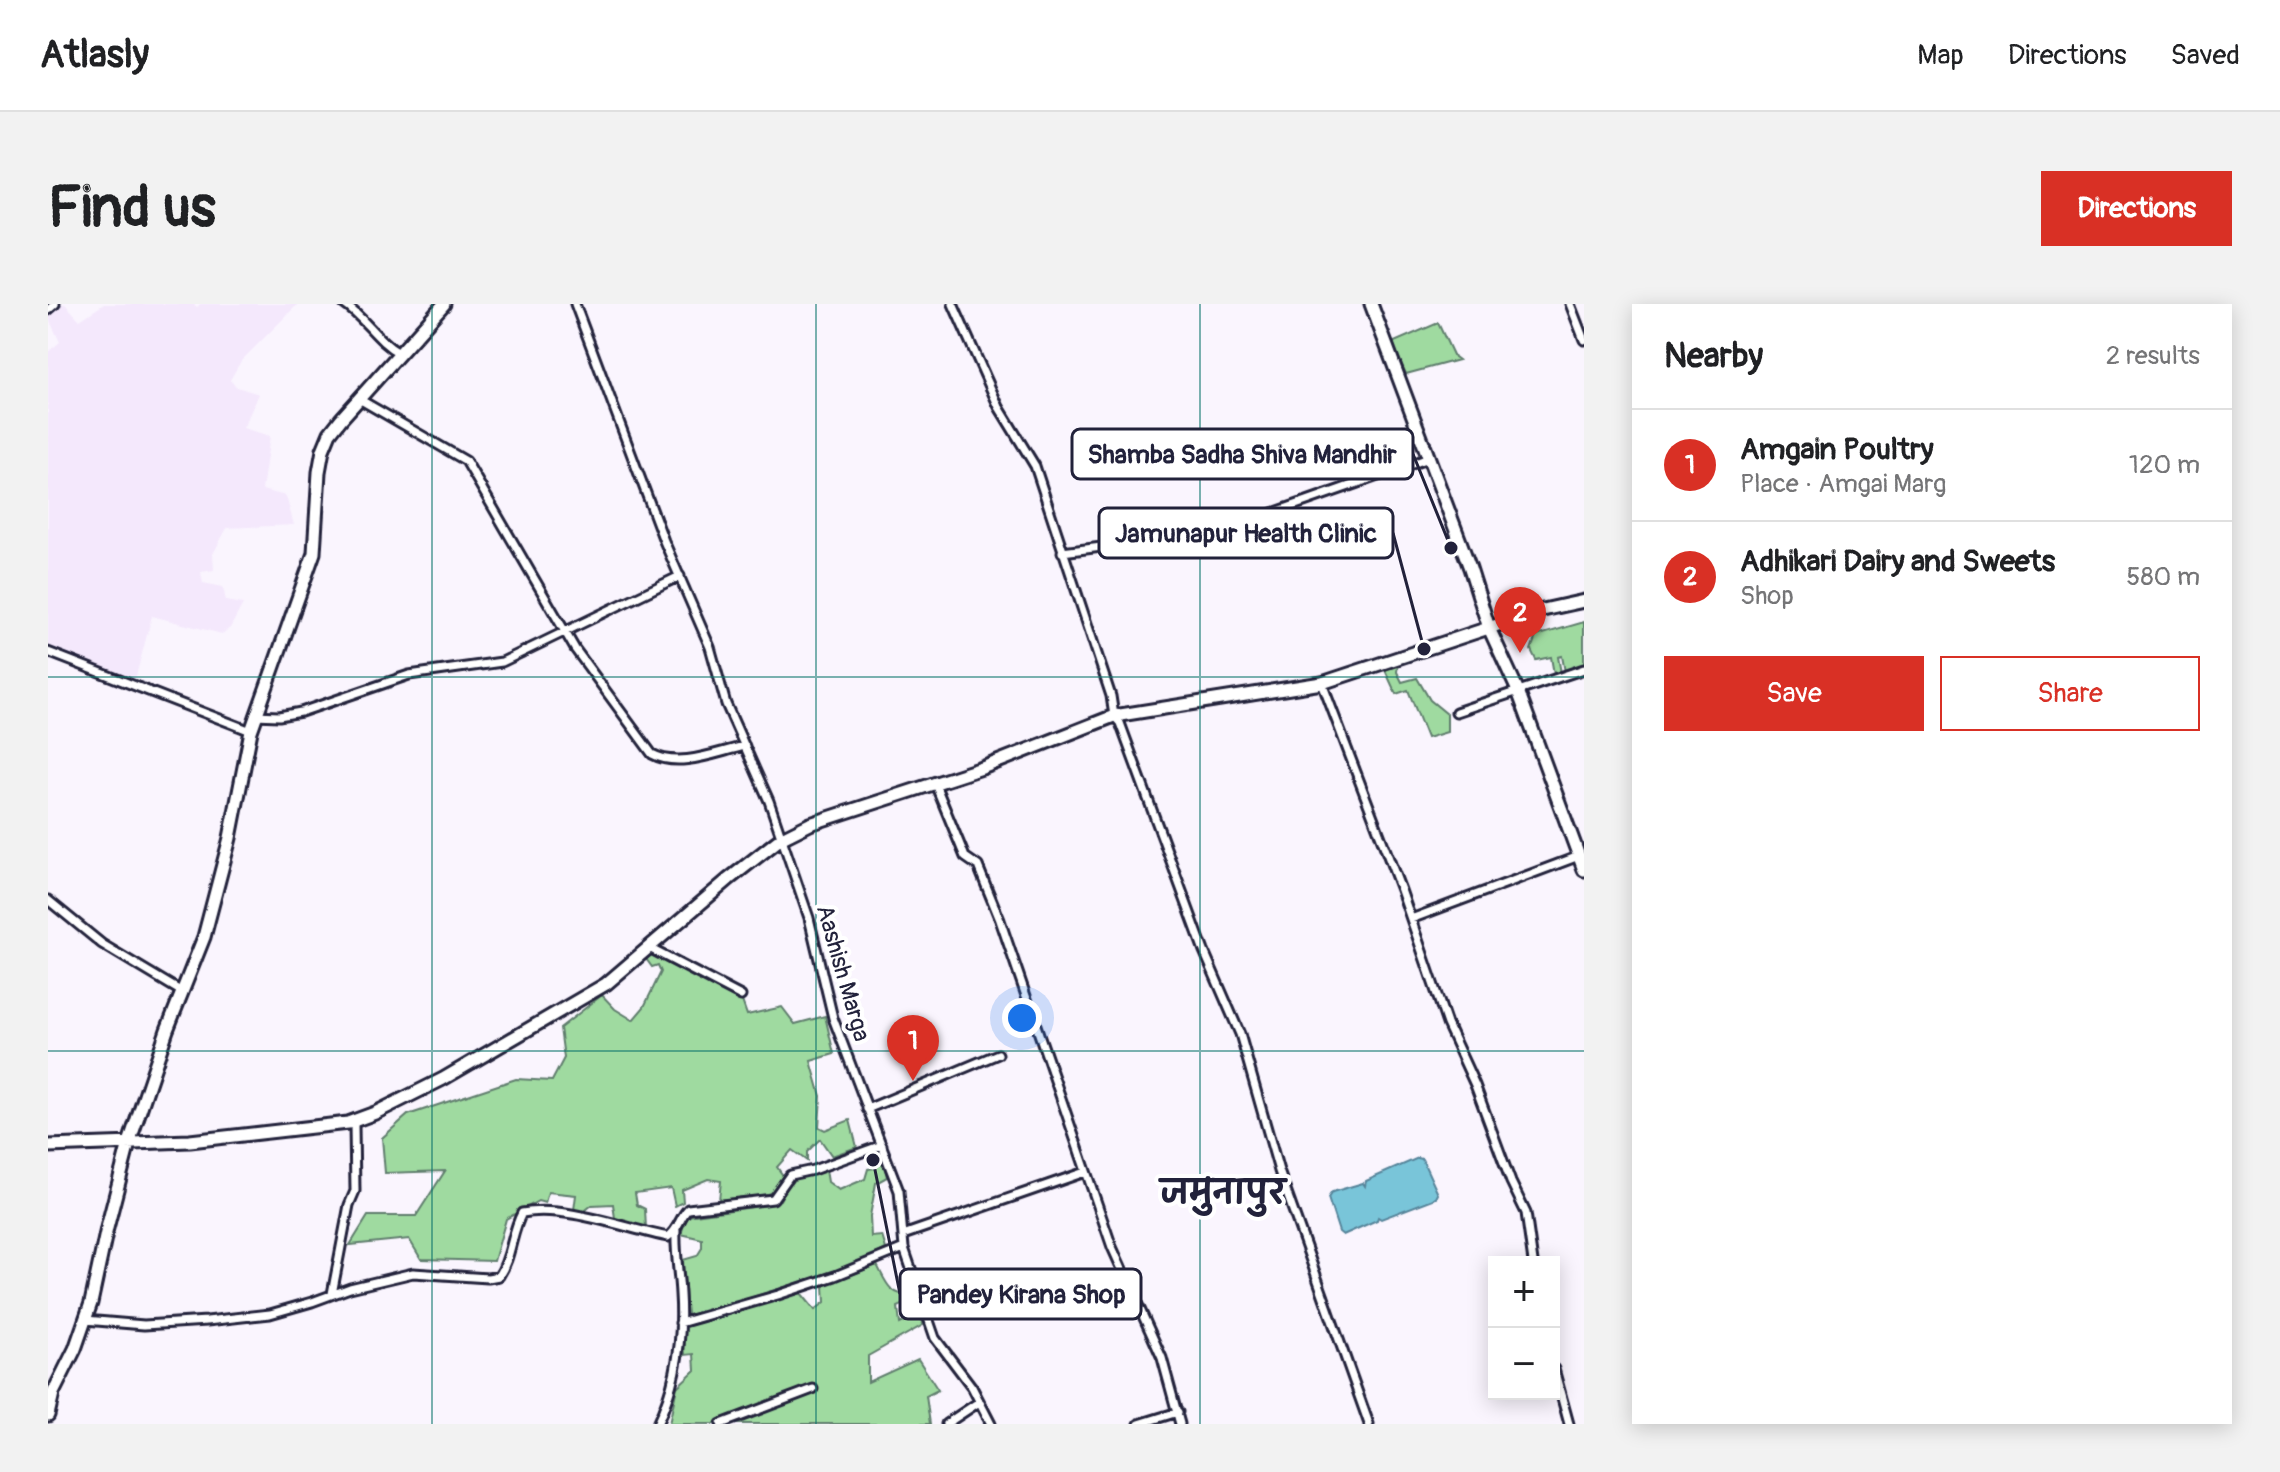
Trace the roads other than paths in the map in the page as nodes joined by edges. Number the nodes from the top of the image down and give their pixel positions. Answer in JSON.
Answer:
{"nodes":[{"id":1,"x":55,"y":304,"type":"edge"},
{"id":2,"x":344,"y":304,"type":"edge"},
{"id":3,"x":444,"y":304,"type":"edge"},
{"id":4,"x":575,"y":304,"type":"edge"},
{"id":5,"x":953,"y":304,"type":"edge"},
{"id":6,"x":1371,"y":304,"type":"edge"},
{"id":7,"x":1570,"y":304,"type":"edge"},
{"id":8,"x":48,"y":310,"type":"edge"},
{"id":9,"x":1584,"y":340,"type":"edge"},
{"id":10,"x":399,"y":353,"type":"junction"},
{"id":11,"x":359,"y":399,"type":"junction"},
{"id":12,"x":1429,"y":458,"type":"junction"},
{"id":13,"x":1062,"y":552,"type":"junction"},
{"id":14,"x":680,"y":576,"type":"junction"},
{"id":15,"x":1584,"y":601,"type":"edge"},
{"id":16,"x":1489,"y":628,"type":"junction"},
{"id":17,"x":566,"y":632,"type":"junction"},
{"id":18,"x":48,"y":652,"type":"edge"},
{"id":19,"x":1584,"y":669,"type":"edge"},
{"id":20,"x":1322,"y":683,"type":"junction"},
{"id":21,"x":1518,"y":691,"type":"junction"},
{"id":22,"x":1456,"y":712,"type":"dead end"},
{"id":23,"x":255,"y":715,"type":"junction"},
{"id":24,"x":1114,"y":716,"type":"junction"},
{"id":25,"x":251,"y":731,"type":"junction"},
{"id":26,"x":745,"y":746,"type":"junction"},
{"id":27,"x":935,"y":784,"type":"junction"},
{"id":28,"x":780,"y":839,"type":"junction"},
{"id":29,"x":1579,"y":856,"type":"junction"},
{"id":30,"x":1584,"y":870,"type":"edge"},
{"id":31,"x":48,"y":900,"type":"edge"},
{"id":32,"x":1411,"y":919,"type":"junction"},
{"id":33,"x":649,"y":948,"type":"junction"},
{"id":34,"x":182,"y":992,"type":"junction"},
{"id":35,"x":741,"y":996,"type":"dead end"},
{"id":36,"x":998,"y":1054,"type":"dead end"},
{"id":37,"x":867,"y":1109,"type":"junction"},
{"id":38,"x":350,"y":1122,"type":"junction"},
{"id":39,"x":129,"y":1143,"type":"junction"},
{"id":40,"x":882,"y":1145,"type":"junction"},
{"id":41,"x":48,"y":1146,"type":"edge"},
{"id":42,"x":1085,"y":1172,"type":"junction"},
{"id":43,"x":676,"y":1231,"type":"junction"},
{"id":44,"x":903,"y":1235,"type":"junction"},
{"id":45,"x":904,"y":1248,"type":"junction"},
{"id":46,"x":1532,"y":1256,"type":"edge"},
{"id":47,"x":331,"y":1295,"type":"junction"},
{"id":48,"x":85,"y":1320,"type":"junction"},
{"id":49,"x":680,"y":1323,"type":"junction"},
{"id":50,"x":813,"y":1389,"type":"dead end"},
{"id":51,"x":1560,"y":1391,"type":"edge"},
{"id":52,"x":979,"y":1402,"type":"junction"},
{"id":53,"x":1178,"y":1412,"type":"junction"},
{"id":54,"x":48,"y":1415,"type":"edge"},
{"id":55,"x":657,"y":1424,"type":"edge"},
{"id":56,"x":721,"y":1424,"type":"edge"},
{"id":57,"x":946,"y":1424,"type":"edge"},
{"id":58,"x":991,"y":1424,"type":"edge"},
{"id":59,"x":1139,"y":1424,"type":"edge"},
{"id":60,"x":1180,"y":1424,"type":"edge"},
{"id":61,"x":1369,"y":1424,"type":"edge"},
{"id":62,"x":1569,"y":1424,"type":"edge"}],
"edges":[{"from":1,"to":8,"type":"street"},
{"from":2,"to":10,"type":"street"},
{"from":3,"to":10,"type":"street"},
{"from":4,"to":14,"type":"street","name":"Aashish Marga"},
{"from":5,"to":13,"type":"street"},
{"from":6,"to":12,"type":"street"},
{"from":7,"to":9,"type":"street"},
{"from":10,"to":11,"type":"street"},
{"from":11,"to":17,"type":"street"},
{"from":11,"to":23,"type":"street"},
{"from":12,"to":13,"type":"street"},
{"from":12,"to":16,"type":"street"},
{"from":13,"to":24,"type":"street"},
{"from":14,"to":17,"type":"street"},
{"from":14,"to":26,"type":"street","name":"Aashish Marga"},
{"from":15,"to":16,"type":"street"},
{"from":16,"to":20,"type":"street"},
{"from":16,"to":21,"type":"street"},
{"from":17,"to":23,"type":"street"},
{"from":17,"to":26,"type":"street"},
{"from":18,"to":25,"type":"street"},
{"from":19,"to":21,"type":"street"},
{"from":20,"to":24,"type":"street"},
{"from":20,"to":32,"type":"street"},
{"from":21,"to":22,"type":"street"},
{"from":21,"to":29,"type":"street"},
{"from":23,"to":25,"type":"street"},
{"from":24,"to":27,"type":"street"},
{"from":24,"to":61,"type":"street"},
{"from":25,"to":34,"type":"street"},
{"from":26,"to":28,"type":"street","name":"Aashish Marga"},
{"from":27,"to":28,"type":"street"},
{"from":27,"to":42,"type":"street"},
{"from":28,"to":33,"type":"street"},
{"from":28,"to":37,"type":"street","name":"Aashish Marga"},
{"from":29,"to":30,"type":"street"},
{"from":29,"to":32,"type":"street"},
{"from":31,"to":34,"type":"street"},
{"from":32,"to":46,"type":"street"},
{"from":33,"to":35,"type":"street"},
{"from":33,"to":38,"type":"street"},
{"from":34,"to":39,"type":"street"},
{"from":36,"to":37,"type":"street"},
{"from":37,"to":40,"type":"street","name":"Aashish Marga"},
{"from":38,"to":39,"type":"street"},
{"from":38,"to":47,"type":"street"},
{"from":39,"to":41,"type":"street"},
{"from":39,"to":48,"type":"street"},
{"from":40,"to":43,"type":"street"},
{"from":40,"to":44,"type":"street","name":"Aashish Marga"},
{"from":42,"to":44,"type":"street"},
{"from":42,"to":53,"type":"street"},
{"from":43,"to":47,"type":"street"},
{"from":43,"to":49,"type":"street"},
{"from":44,"to":45,"type":"street","name":"Aashish Marga"},
{"from":45,"to":49,"type":"street"},
{"from":45,"to":52,"type":"street","name":"Aashish Marga"},
{"from":47,"to":48,"type":"street"},
{"from":48,"to":54,"type":"street"},
{"from":49,"to":55,"type":"street"},
{"from":50,"to":56,"type":"street"},
{"from":51,"to":62,"type":"street"},
{"from":52,"to":57,"type":"street"},
{"from":52,"to":58,"type":"street","name":"Aashish Marga"},
{"from":53,"to":59,"type":"street"},
{"from":53,"to":60,"type":"street"}]}
